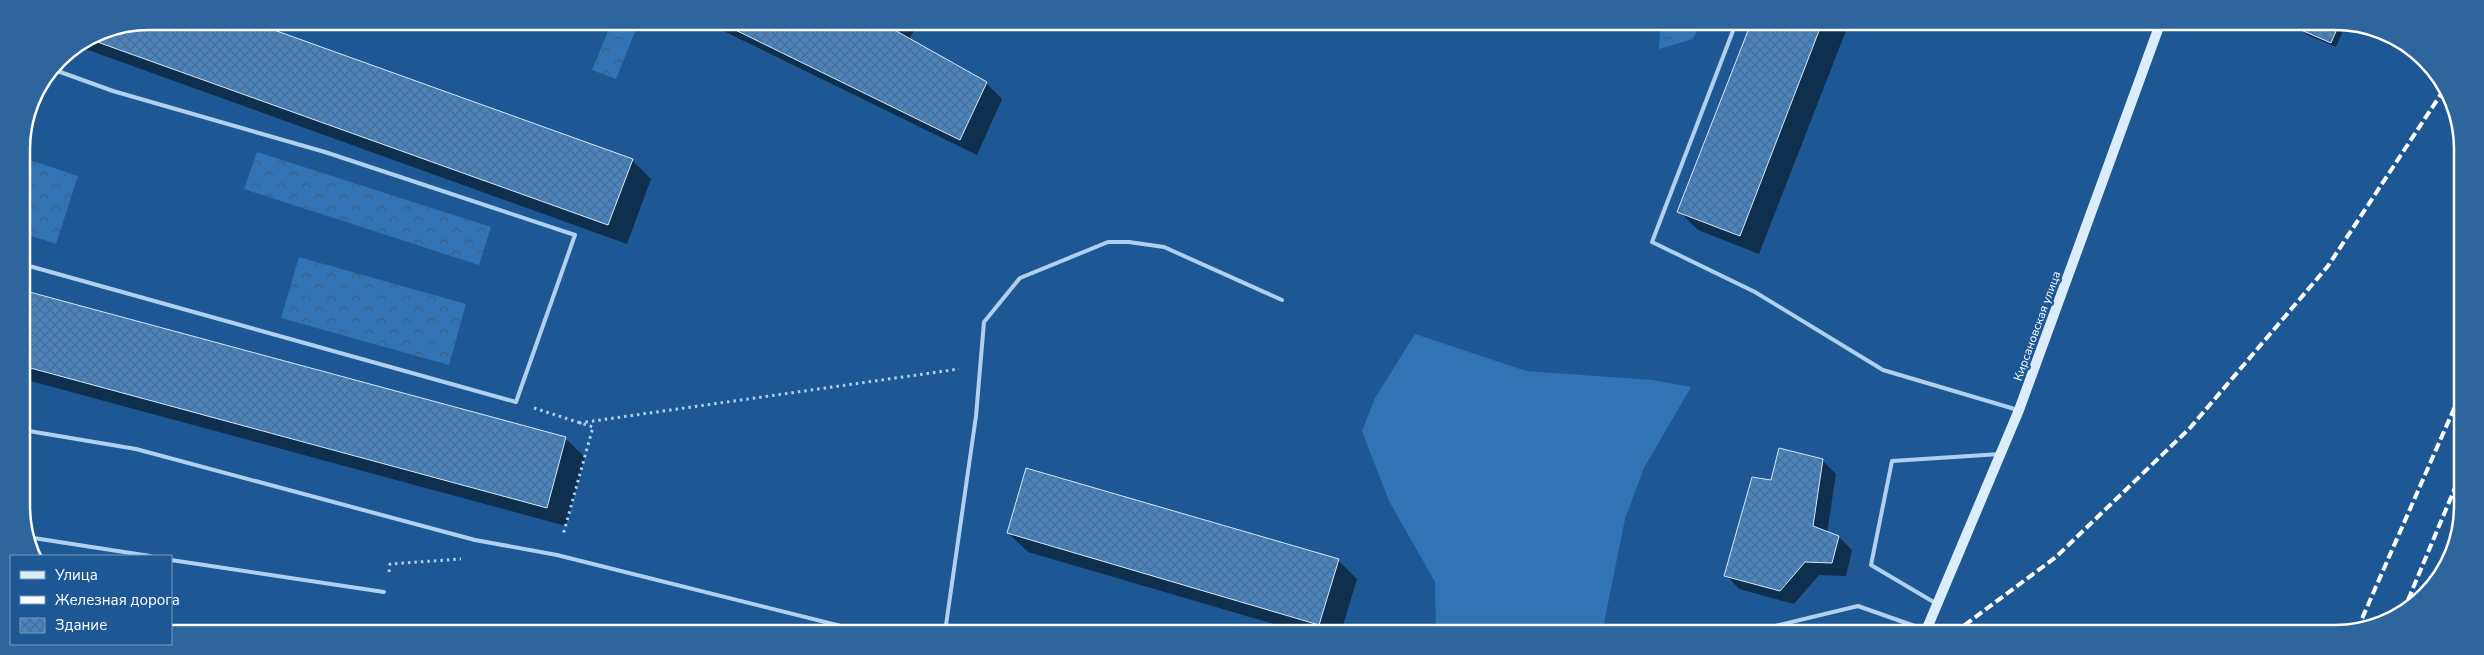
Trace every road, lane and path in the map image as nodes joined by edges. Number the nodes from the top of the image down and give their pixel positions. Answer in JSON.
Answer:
{"nodes":[{"id":1,"x":1733,"y":30,"type":"edge"},
{"id":2,"x":2158,"y":30,"type":"edge"},
{"id":3,"x":59,"y":72,"type":"edge"},
{"id":4,"x":30,"y":266,"type":"edge"},
{"id":5,"x":1282,"y":300,"type":"dead end"},
{"id":6,"x":980,"y":366,"type":"junction"},
{"id":7,"x":516,"y":402,"type":"junction"},
{"id":8,"x":2019,"y":410,"type":"junction"},
{"id":9,"x":579,"y":423,"type":"junction"},
{"id":10,"x":30,"y":431,"type":"edge"},
{"id":11,"x":2002,"y":454,"type":"junction"},
{"id":12,"x":35,"y":539,"type":"edge"},
{"id":13,"x":475,"y":540,"type":"junction"},
{"id":14,"x":143,"y":555,"type":"edge"},
{"id":15,"x":557,"y":555,"type":"junction"},
{"id":16,"x":172,"y":560,"type":"edge"},
{"id":17,"x":384,"y":592,"type":"joint"},
{"id":18,"x":1938,"y":604,"type":"junction"},
{"id":19,"x":837,"y":625,"type":"edge"},
{"id":20,"x":945,"y":625,"type":"edge"},
{"id":21,"x":1779,"y":625,"type":"edge"},
{"id":22,"x":1907,"y":625,"type":"edge"},
{"id":23,"x":1928,"y":625,"type":"edge"}],
"edges":[{"from":1,"to":8,"type":"lane"},
{"from":2,"to":8,"type":"main road","name":"Кирсановская улица"},
{"from":3,"to":7,"type":"lane"},
{"from":4,"to":7,"type":"lane"},
{"from":5,"to":6,"type":"lane"},
{"from":6,"to":9,"type":"path"},
{"from":6,"to":20,"type":"lane"},
{"from":7,"to":9,"type":"path"},
{"from":8,"to":11,"type":"main road","name":"Кирсановская улица"},
{"from":9,"to":15,"type":"path"},
{"from":10,"to":13,"type":"lane"},
{"from":11,"to":18,"type":"main road","name":"Кирсановская улица"},
{"from":11,"to":18,"type":"lane"},
{"from":12,"to":14,"type":"lane"},
{"from":13,"to":15,"type":"lane"},
{"from":13,"to":17,"type":"path"},
{"from":15,"to":19,"type":"lane"},
{"from":16,"to":17,"type":"lane"},
{"from":18,"to":23,"type":"main road","name":"Кирсановская улица"},
{"from":21,"to":22,"type":"lane"}]}
